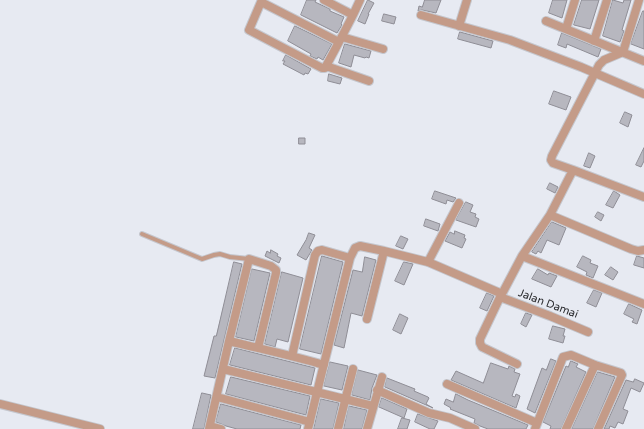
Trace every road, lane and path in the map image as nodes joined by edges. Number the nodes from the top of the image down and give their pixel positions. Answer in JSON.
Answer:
{"nodes":[{"id":1,"x":324,"y":0,"type":"edge"},
{"id":2,"x":360,"y":0,"type":"edge"},
{"id":3,"x":467,"y":0,"type":"edge"},
{"id":4,"x":575,"y":0,"type":"edge"},
{"id":5,"x":607,"y":0,"type":"edge"},
{"id":6,"x":639,"y":0,"type":"edge"},
{"id":7,"x":261,"y":1,"type":"edge"},
{"id":8,"x":353,"y":15,"type":"junction"},
{"id":9,"x":421,"y":15,"type":"dead end"},
{"id":10,"x":546,"y":21,"type":"dead end"},
{"id":11,"x":458,"y":26,"type":"junction"},
{"id":12,"x":566,"y":29,"type":"junction"},
{"id":13,"x":340,"y":39,"type":"junction"},
{"id":14,"x":594,"y":41,"type":"junction"},
{"id":15,"x":383,"y":49,"type":"dead end"},
{"id":16,"x":623,"y":52,"type":"junction"},
{"id":17,"x":644,"y":61,"type":"edge"},
{"id":18,"x":326,"y":66,"type":"junction"},
{"id":19,"x":593,"y":74,"type":"junction"},
{"id":20,"x":370,"y":81,"type":"dead end"},
{"id":21,"x":644,"y":94,"type":"edge"},
{"id":22,"x":572,"y":170,"type":"junction"},
{"id":23,"x":644,"y":197,"type":"edge"},
{"id":24,"x":458,"y":203,"type":"dead end"},
{"id":25,"x":550,"y":215,"type":"junction"},
{"id":26,"x":142,"y":234,"type":"dead end"},
{"id":27,"x":644,"y":250,"type":"edge"},
{"id":28,"x":384,"y":251,"type":"junction"},
{"id":29,"x":522,"y":256,"type":"junction"},
{"id":30,"x":350,"y":258,"type":"junction"},
{"id":31,"x":249,"y":259,"type":"junction"},
{"id":32,"x":428,"y":262,"type":"junction"},
{"id":33,"x":501,"y":295,"type":"junction"},
{"id":34,"x":644,"y":304,"type":"edge"},
{"id":35,"x":367,"y":319,"type":"dead end"},
{"id":36,"x":588,"y":332,"type":"dead end"},
{"id":37,"x":229,"y":341,"type":"junction"},
{"id":38,"x":258,"y":348,"type":"junction"},
{"id":39,"x":292,"y":356,"type":"junction"},
{"id":40,"x":517,"y":364,"type":"dead end"},
{"id":41,"x":324,"y":365,"type":"junction"},
{"id":42,"x":595,"y":365,"type":"junction"},
{"id":43,"x":223,"y":369,"type":"junction"},
{"id":44,"x":354,"y":369,"type":"dead end"},
{"id":45,"x":382,"y":377,"type":"dead end"},
{"id":46,"x":447,"y":384,"type":"dead end"},
{"id":47,"x":377,"y":390,"type":"junction"},
{"id":48,"x":317,"y":393,"type":"junction"},
{"id":49,"x":217,"y":397,"type":"junction"},
{"id":50,"x":345,"y":399,"type":"junction"},
{"id":51,"x":0,"y":404,"type":"edge"},
{"id":52,"x":373,"y":406,"type":"junction"},
{"id":53,"x":309,"y":426,"type":"edge"},
{"id":54,"x":536,"y":426,"type":"edge"},
{"id":55,"x":210,"y":428,"type":"edge"},
{"id":56,"x":100,"y":429,"type":"edge"},
{"id":57,"x":221,"y":429,"type":"edge"},
{"id":58,"x":338,"y":429,"type":"edge"},
{"id":59,"x":367,"y":429,"type":"edge"},
{"id":60,"x":473,"y":429,"type":"edge"},
{"id":61,"x":566,"y":429,"type":"edge"},
{"id":62,"x":598,"y":429,"type":"edge"}],
"edges":[{"from":1,"to":8,"type":"street"},
{"from":2,"to":8,"type":"street"},
{"from":3,"to":11,"type":"street"},
{"from":4,"to":12,"type":"street"},
{"from":5,"to":14,"type":"street"},
{"from":6,"to":16,"type":"street"},
{"from":7,"to":13,"type":"street"},
{"from":7,"to":18,"type":"street"},
{"from":8,"to":13,"type":"street"},
{"from":9,"to":11,"type":"street"},
{"from":10,"to":12,"type":"street"},
{"from":11,"to":19,"type":"street"},
{"from":12,"to":14,"type":"street"},
{"from":13,"to":15,"type":"street"},
{"from":13,"to":18,"type":"street"},
{"from":14,"to":16,"type":"street"},
{"from":16,"to":17,"type":"street"},
{"from":16,"to":19,"type":"street"},
{"from":18,"to":20,"type":"street"},
{"from":19,"to":21,"type":"street"},
{"from":19,"to":22,"type":"street"},
{"from":22,"to":23,"type":"street"},
{"from":22,"to":25,"type":"street"},
{"from":24,"to":32,"type":"street"},
{"from":25,"to":27,"type":"street"},
{"from":25,"to":29,"type":"street"},
{"from":26,"to":31,"type":"lane"},
{"from":28,"to":30,"type":"street","name":"Jalan Damai"},
{"from":28,"to":32,"type":"street","name":"Jalan Damai"},
{"from":28,"to":35,"type":"street"},
{"from":29,"to":33,"type":"street"},
{"from":29,"to":34,"type":"street"},
{"from":30,"to":39,"type":"street"},
{"from":30,"to":41,"type":"street"},
{"from":31,"to":37,"type":"street"},
{"from":31,"to":38,"type":"street"},
{"from":32,"to":33,"type":"street","name":"Jalan Damai"},
{"from":33,"to":36,"type":"street","name":"Jalan Damai"},
{"from":33,"to":40,"type":"street"},
{"from":37,"to":38,"type":"street"},
{"from":37,"to":43,"type":"street"},
{"from":38,"to":39,"type":"street"},
{"from":39,"to":41,"type":"street"},
{"from":41,"to":48,"type":"street"},
{"from":42,"to":54,"type":"street"},
{"from":42,"to":61,"type":"street"},
{"from":42,"to":62,"type":"street"},
{"from":43,"to":48,"type":"street"},
{"from":43,"to":49,"type":"street"},
{"from":44,"to":50,"type":"street"},
{"from":45,"to":47,"type":"street"},
{"from":46,"to":54,"type":"street"},
{"from":47,"to":52,"type":"street"},
{"from":47,"to":60,"type":"street"},
{"from":48,"to":50,"type":"street"},
{"from":48,"to":53,"type":"street"},
{"from":49,"to":53,"type":"street"},
{"from":49,"to":55,"type":"street"},
{"from":50,"to":52,"type":"street"},
{"from":50,"to":58,"type":"street"},
{"from":51,"to":56,"type":"street"},
{"from":52,"to":59,"type":"street"},
{"from":55,"to":57,"type":"street"}]}
